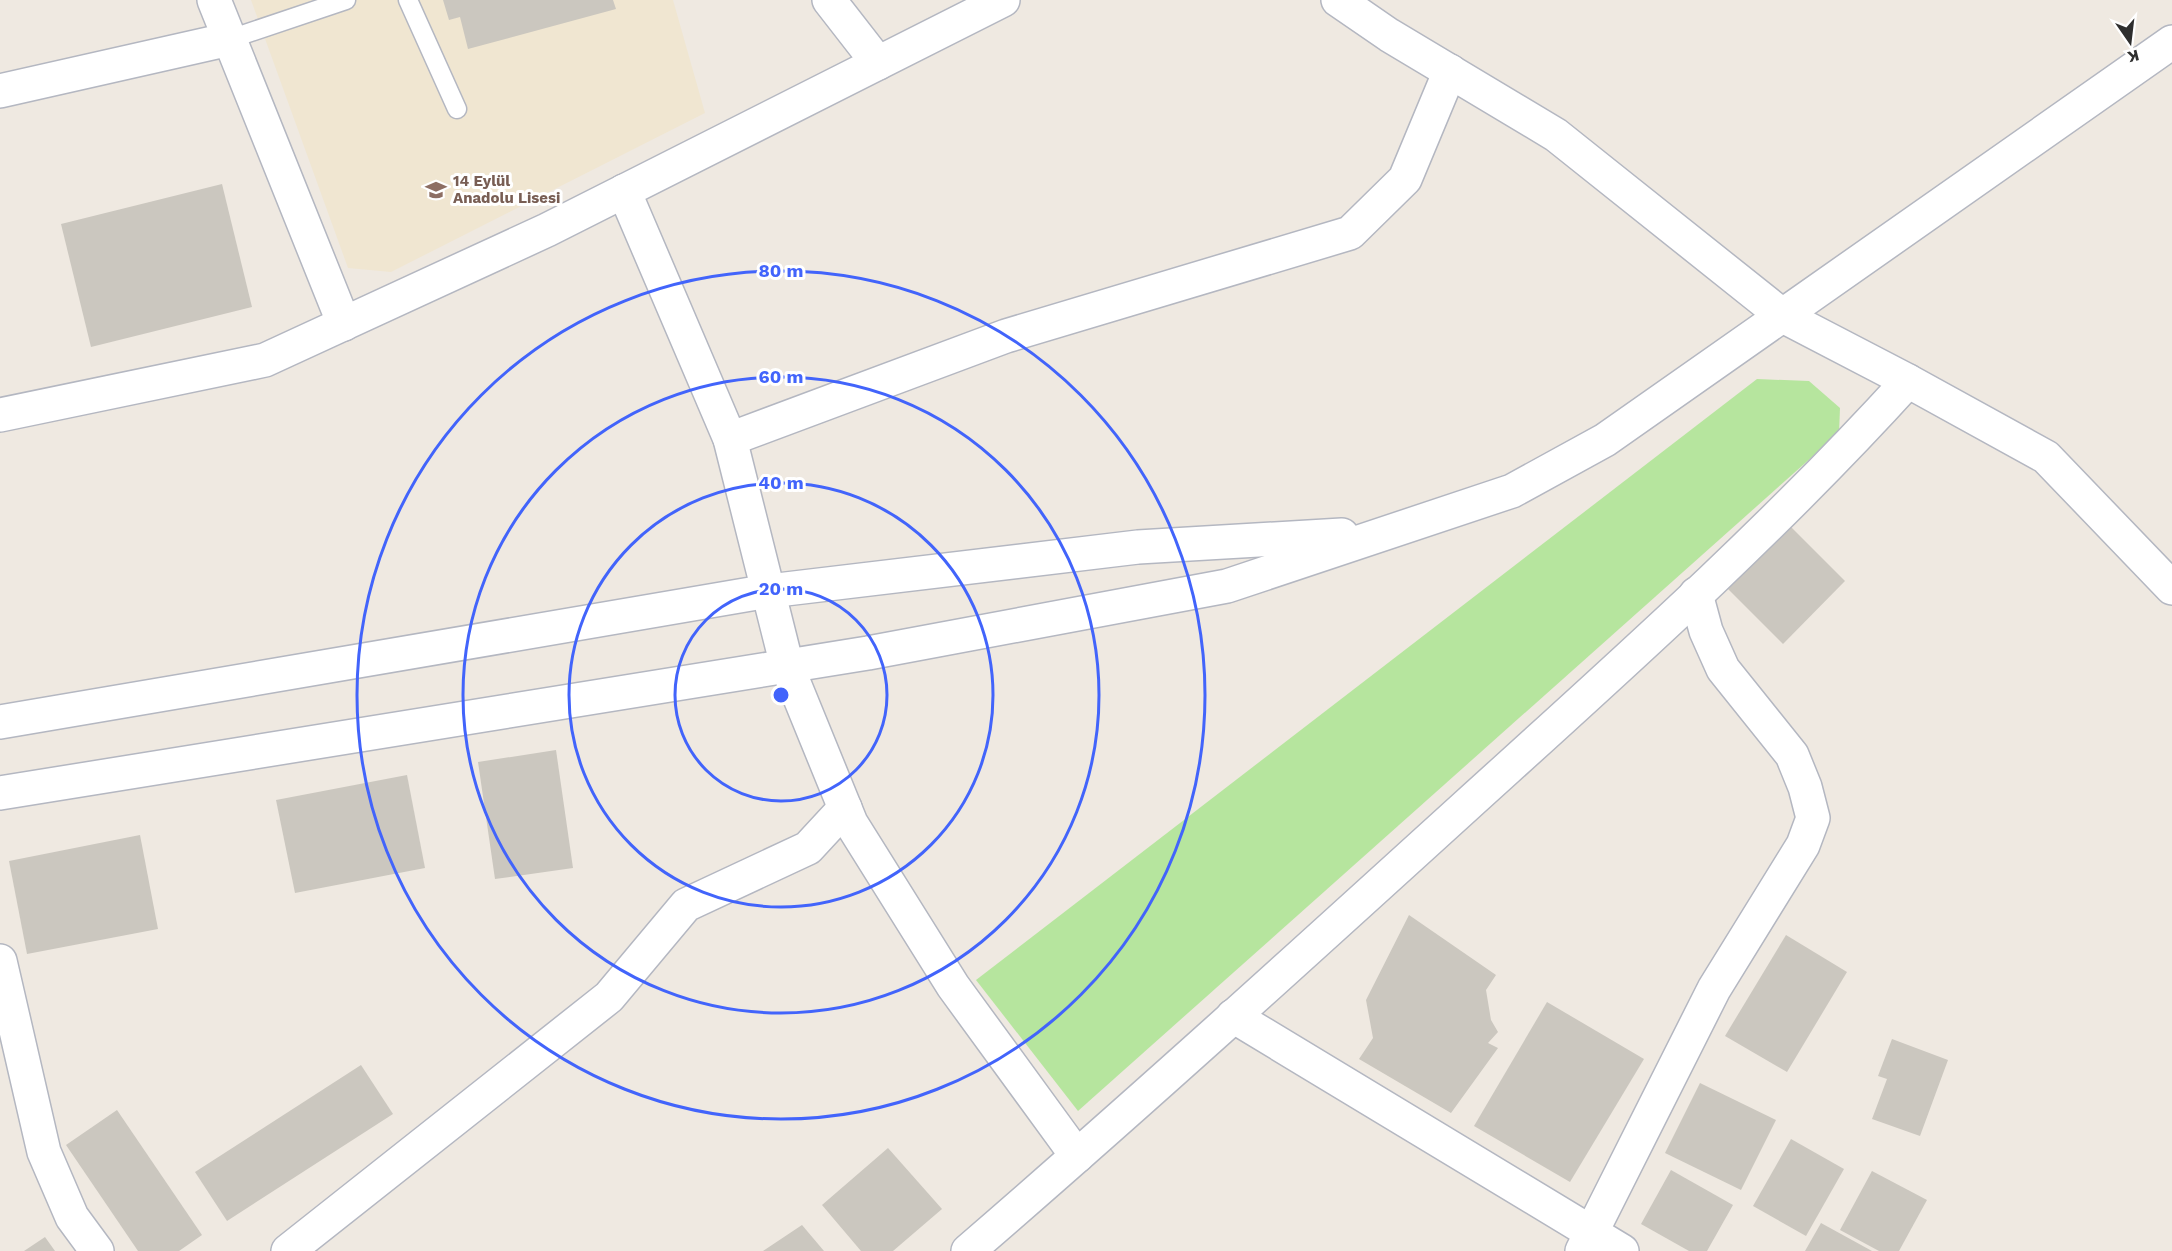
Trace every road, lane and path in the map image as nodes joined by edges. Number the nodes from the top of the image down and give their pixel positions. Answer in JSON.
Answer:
{"nodes":[{"id":1,"x":214,"y":0,"type":"edge"},
{"id":2,"x":346,"y":0,"type":"edge"},
{"id":3,"x":408,"y":0,"type":"edge"},
{"id":4,"x":829,"y":0,"type":"edge"},
{"id":5,"x":1003,"y":0,"type":"edge"},
{"id":6,"x":1338,"y":0,"type":"edge"},
{"id":7,"x":230,"y":39,"type":"junction"},
{"id":8,"x":2172,"y":42,"type":"edge"},
{"id":9,"x":878,"y":63,"type":"junction"},
{"id":10,"x":1450,"y":71,"type":"junction"},
{"id":11,"x":0,"y":91,"type":"edge"},
{"id":12,"x":457,"y":109,"type":"dead end"},
{"id":13,"x":624,"y":191,"type":"junction"},
{"id":14,"x":1783,"y":316,"type":"junction"},
{"id":15,"x":344,"y":324,"type":"junction"},
{"id":16,"x":1908,"y":381,"type":"junction"},
{"id":17,"x":0,"y":415,"type":"edge"},
{"id":18,"x":730,"y":439,"type":"junction"},
{"id":19,"x":1383,"y":533,"type":"junction"},
{"id":20,"x":2172,"y":588,"type":"edge"},
{"id":21,"x":769,"y":591,"type":"junction"},
{"id":22,"x":1696,"y":594,"type":"junction"},
{"id":23,"x":787,"y":666,"type":"junction"},
{"id":24,"x":0,"y":722,"type":"edge"},
{"id":25,"x":0,"y":793,"type":"edge"},
{"id":26,"x":845,"y":808,"type":"junction"},
{"id":27,"x":1,"y":973,"type":"edge"},
{"id":28,"x":1233,"y":1016,"type":"junction"},
{"id":29,"x":1077,"y":1156,"type":"junction"},
{"id":30,"x":1586,"y":1242,"type":"edge"},
{"id":31,"x":97,"y":1251,"type":"edge"},
{"id":32,"x":288,"y":1251,"type":"edge"},
{"id":33,"x":968,"y":1251,"type":"edge"},
{"id":34,"x":1622,"y":1251,"type":"edge"}],
"edges":[{"from":1,"to":7,"type":"street"},
{"from":2,"to":7,"type":"lane"},
{"from":3,"to":12,"type":"lane"},
{"from":4,"to":9,"type":"street"},
{"from":5,"to":9,"type":"street"},
{"from":6,"to":10,"type":"street"},
{"from":7,"to":11,"type":"street"},
{"from":7,"to":15,"type":"street"},
{"from":8,"to":14,"type":"street"},
{"from":9,"to":13,"type":"street"},
{"from":10,"to":14,"type":"street"},
{"from":10,"to":18,"type":"street"},
{"from":13,"to":15,"type":"street"},
{"from":13,"to":18,"type":"street"},
{"from":14,"to":16,"type":"street"},
{"from":14,"to":19,"type":"street"},
{"from":15,"to":17,"type":"street"},
{"from":16,"to":20,"type":"street"},
{"from":16,"to":22,"type":"street"},
{"from":18,"to":21,"type":"street"},
{"from":19,"to":21,"type":"street"},
{"from":19,"to":23,"type":"street"},
{"from":21,"to":23,"type":"street"},
{"from":21,"to":24,"type":"street"},
{"from":22,"to":28,"type":"street"},
{"from":22,"to":30,"type":"street"},
{"from":23,"to":25,"type":"street"},
{"from":23,"to":26,"type":"street"},
{"from":26,"to":29,"type":"street"},
{"from":26,"to":32,"type":"street"},
{"from":27,"to":31,"type":"street"},
{"from":28,"to":29,"type":"street"},
{"from":28,"to":30,"type":"street"},
{"from":29,"to":33,"type":"street"},
{"from":30,"to":34,"type":"street"}]}
